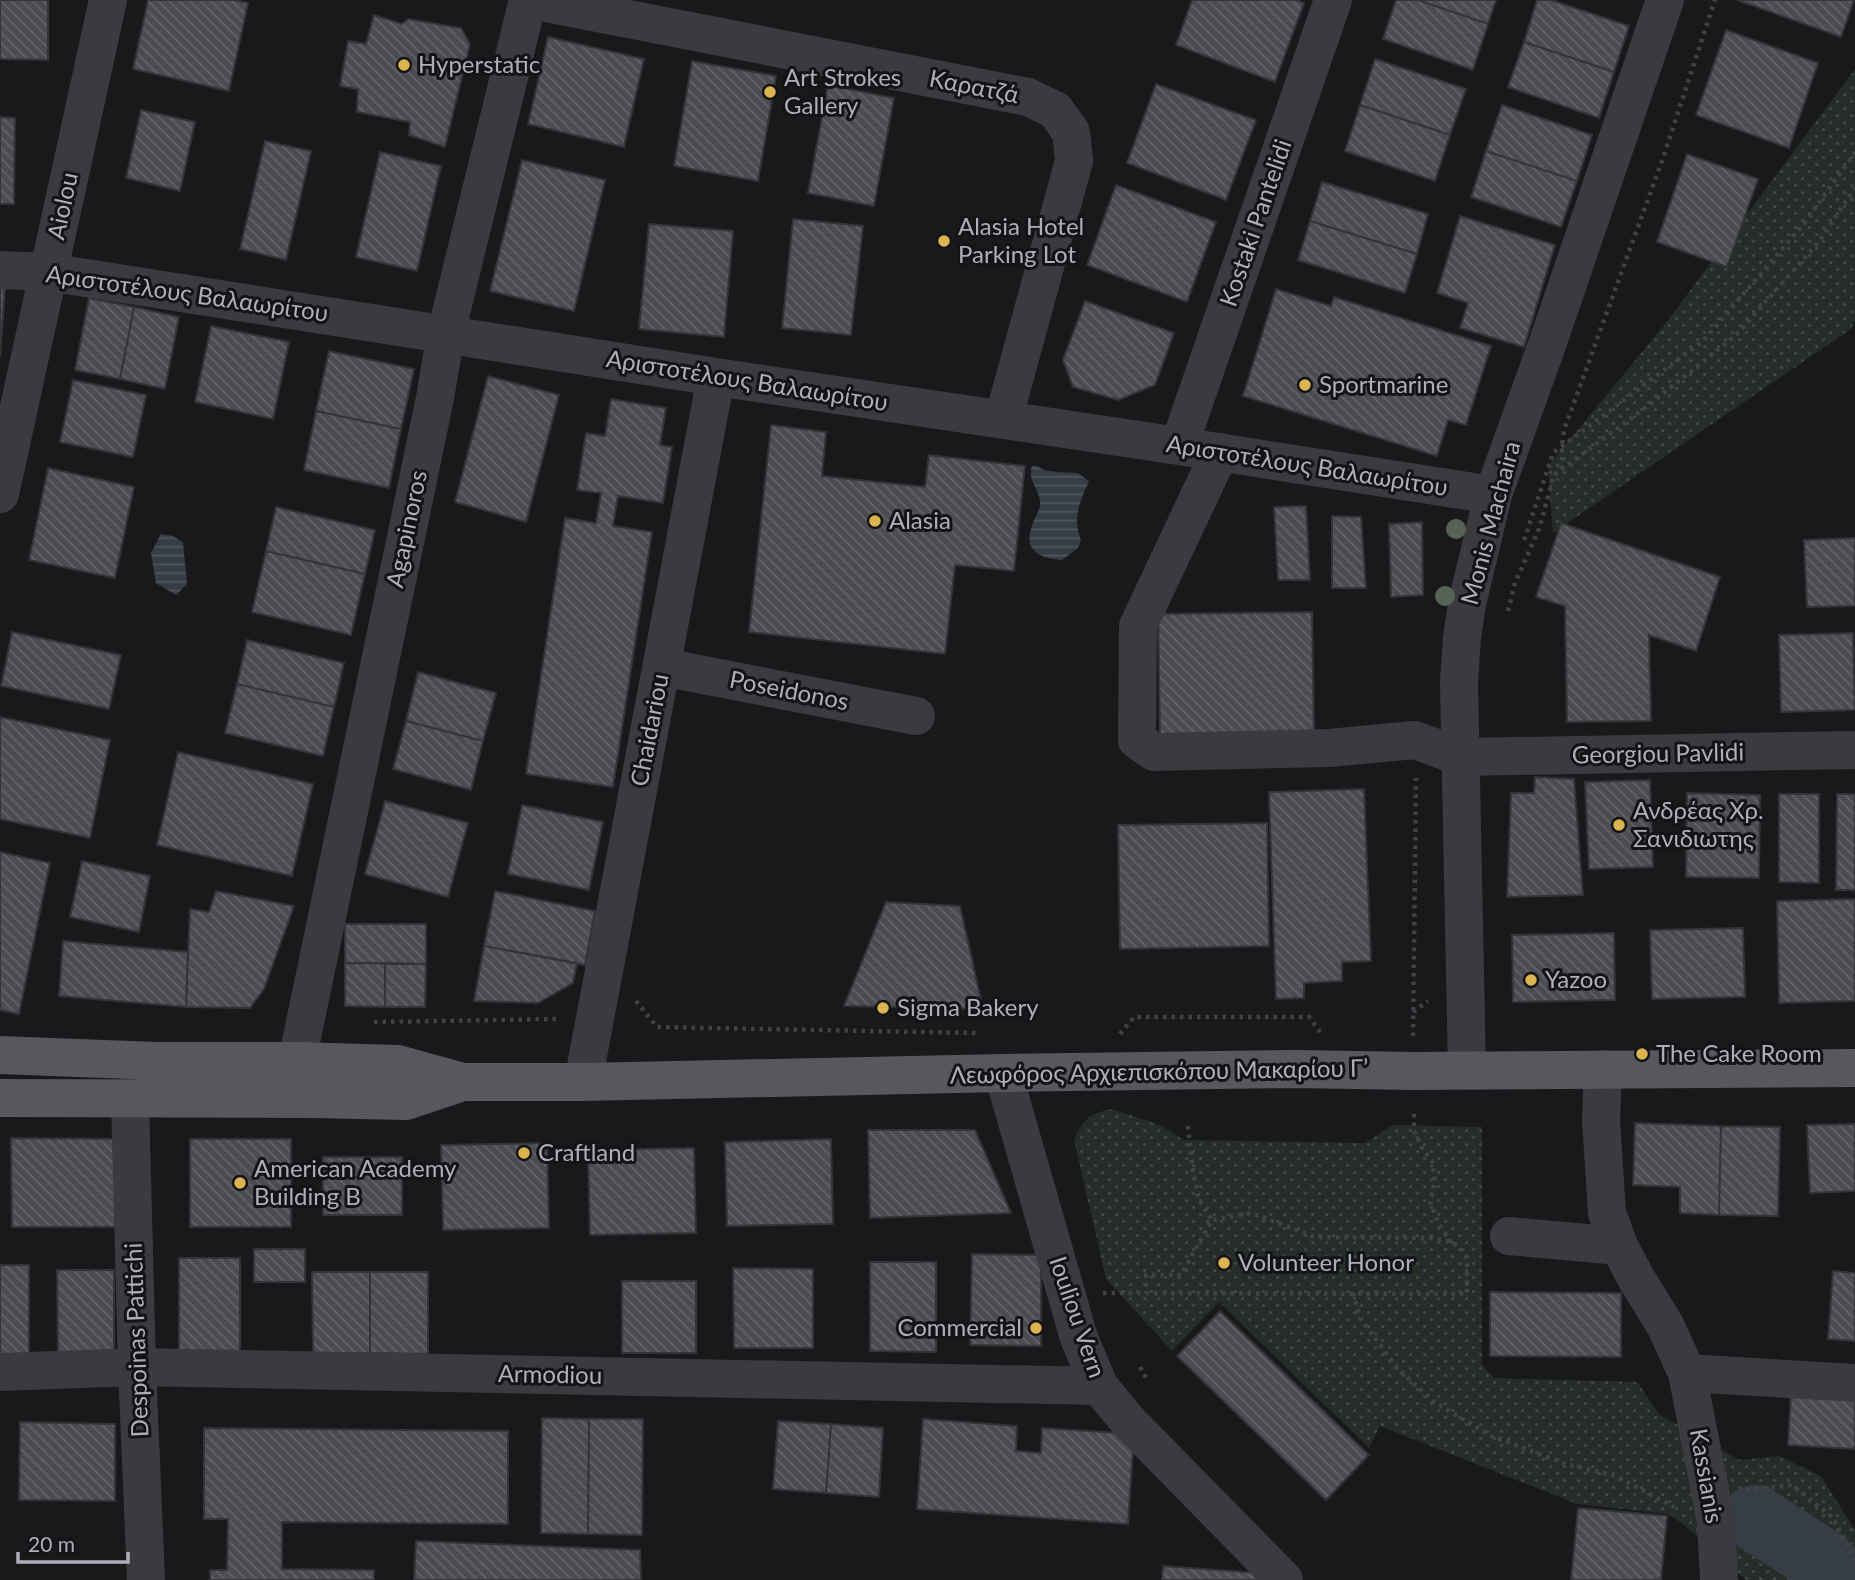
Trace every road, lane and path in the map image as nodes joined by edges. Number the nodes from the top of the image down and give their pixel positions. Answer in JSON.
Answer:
{"nodes":[{"id":1,"x":108,"y":0,"type":"edge"},
{"id":2,"x":530,"y":0,"type":"edge"},
{"id":3,"x":1333,"y":0,"type":"edge"},
{"id":4,"x":1665,"y":0,"type":"edge"},
{"id":5,"x":1715,"y":0,"type":"edge"},
{"id":6,"x":1855,"y":152,"type":"edge"},
{"id":7,"x":1855,"y":188,"type":"edge"},
{"id":8,"x":0,"y":270,"type":"edge"},
{"id":9,"x":48,"y":272,"type":"junction"},
{"id":10,"x":446,"y":333,"type":"junction"},
{"id":11,"x":716,"y":377,"type":"junction"},
{"id":12,"x":1003,"y":420,"type":"junction"},
{"id":13,"x":1179,"y":446,"type":"junction"},
{"id":14,"x":1562,"y":447,"type":"junction"},
{"id":15,"x":1220,"y":452,"type":"junction"},
{"id":16,"x":1562,"y":470,"type":"junction"},
{"id":17,"x":0,"y":494,"type":"edge"},
{"id":18,"x":1493,"y":495,"type":"junction"},
{"id":19,"x":1524,"y":541,"type":"dead end"},
{"id":20,"x":1516,"y":566,"type":"dead end"},
{"id":21,"x":662,"y":667,"type":"junction"},
{"id":22,"x":916,"y":716,"type":"dead end"},
{"id":23,"x":1415,"y":740,"type":"junction"},
{"id":24,"x":1855,"y":750,"type":"edge"},
{"id":25,"x":1461,"y":757,"type":"junction"},
{"id":26,"x":599,"y":995,"type":"junction"},
{"id":27,"x":1434,"y":996,"type":"dead end"},
{"id":28,"x":1413,"y":1012,"type":"junction"},
{"id":29,"x":361,"y":1022,"type":"dead end"},
{"id":30,"x":984,"y":1033,"type":"dead end"},
{"id":31,"x":1120,"y":1035,"type":"dead end"},
{"id":32,"x":1325,"y":1039,"type":"dead end"},
{"id":33,"x":1413,"y":1040,"type":"dead end"},
{"id":34,"x":0,"y":1055,"type":"edge"},
{"id":35,"x":297,"y":1061,"type":"junction"},
{"id":36,"x":1855,"y":1068,"type":"edge"},
{"id":37,"x":1603,"y":1069,"type":"junction"},
{"id":38,"x":1467,"y":1070,"type":"junction"},
{"id":39,"x":1003,"y":1073,"type":"junction"},
{"id":40,"x":463,"y":1082,"type":"junction"},
{"id":41,"x":583,"y":1082,"type":"junction"},
{"id":42,"x":0,"y":1098,"type":"edge"},
{"id":43,"x":130,"y":1100,"type":"junction"},
{"id":44,"x":1414,"y":1114,"type":"dead end"},
{"id":45,"x":1188,"y":1126,"type":"dead end"},
{"id":46,"x":1212,"y":1220,"type":"junction"},
{"id":47,"x":1509,"y":1236,"type":"dead end"},
{"id":48,"x":1451,"y":1242,"type":"junction"},
{"id":49,"x":1627,"y":1262,"type":"junction"},
{"id":50,"x":1097,"y":1293,"type":"dead end"},
{"id":51,"x":1146,"y":1293,"type":"junction"},
{"id":52,"x":1353,"y":1293,"type":"junction"},
{"id":53,"x":136,"y":1367,"type":"junction"},
{"id":54,"x":0,"y":1372,"type":"edge"},
{"id":55,"x":1687,"y":1373,"type":"junction"},
{"id":56,"x":1855,"y":1383,"type":"edge"},
{"id":57,"x":1099,"y":1385,"type":"junction"},
{"id":58,"x":1735,"y":1492,"type":"dead end"},
{"id":59,"x":1684,"y":1513,"type":"dead end"},
{"id":60,"x":1855,"y":1560,"type":"edge"},
{"id":61,"x":146,"y":1580,"type":"edge"},
{"id":62,"x":1284,"y":1580,"type":"edge"},
{"id":63,"x":1719,"y":1580,"type":"edge"}],
"edges":[{"from":1,"to":9,"type":"street","name":"Aiolou"},
{"from":2,"to":10,"type":"street","name":"Agapinoros"},
{"from":2,"to":12,"type":"street","name":"Καρατζά"},
{"from":3,"to":13,"type":"street","name":"Kostaki Pantelidi"},
{"from":4,"to":18,"type":"street","name":"Monis Machaira"},
{"from":5,"to":14,"type":"path"},
{"from":6,"to":14,"type":"path"},
{"from":7,"to":16,"type":"path"},
{"from":8,"to":9,"type":"street","name":"Αριστοτέλους Βαλαωρίτου"},
{"from":9,"to":10,"type":"street","name":"Αριστοτέλους Βαλαωρίτου"},
{"from":9,"to":17,"type":"street","name":"Aiolou"},
{"from":10,"to":11,"type":"street","name":"Αριστοτέλους Βαλαωρίτου"},
{"from":10,"to":35,"type":"street","name":"Agapinoros"},
{"from":11,"to":12,"type":"street","name":"Αριστοτέλους Βαλαωρίτου"},
{"from":11,"to":21,"type":"street","name":"Chaidariou"},
{"from":12,"to":13,"type":"street","name":"Αριστοτέλους Βαλαωρίτου"},
{"from":13,"to":15,"type":"street","name":"Αριστοτέλους Βαλαωρίτου"},
{"from":14,"to":16,"type":"path"},
{"from":14,"to":19,"type":"path"},
{"from":15,"to":18,"type":"street","name":"Αριστοτέλους Βαλαωρίτου"},
{"from":15,"to":23,"type":"street"},
{"from":16,"to":20,"type":"path"},
{"from":18,"to":25,"type":"street","name":"Monis Machaira"},
{"from":21,"to":22,"type":"street","name":"Poseidonos"},
{"from":21,"to":26,"type":"street","name":"Chaidariou"},
{"from":23,"to":25,"type":"street"},
{"from":23,"to":28,"type":"path"},
{"from":24,"to":25,"type":"street","name":"Georgiou Pavlidi"},
{"from":25,"to":38,"type":"street","name":"Monis Machaira"},
{"from":26,"to":29,"type":"path"},
{"from":26,"to":30,"type":"path"},
{"from":26,"to":41,"type":"street","name":"Chaidariou"},
{"from":27,"to":28,"type":"path"},
{"from":28,"to":33,"type":"path"},
{"from":31,"to":32,"type":"path"},
{"from":34,"to":35,"type":"main road","name":"Λεωφόρος Αρχιεπισκόπου Μακαρίου Γ’"},
{"from":35,"to":40,"type":"main road","name":"Λεωφόρος Αρχιεπισκόπου Μακαρίου Γ’"},
{"from":36,"to":37,"type":"main road","name":"Λεωφόρος Αρχιεπισκόπου Μακαρίου Γ’"},
{"from":37,"to":38,"type":"main road","name":"Λεωφόρος Αρχιεπισκόπου Μακαρίου Γ’"},
{"from":37,"to":49,"type":"street","name":"Kassianis"},
{"from":38,"to":39,"type":"main road","name":"Λεωφόρος Αρχιεπισκόπου Μακαρίου Γ’"},
{"from":39,"to":41,"type":"main road","name":"Λεωφόρος Αρχιεπισκόπου Μακαρίου Γ’"},
{"from":39,"to":57,"type":"street","name":"Iouliou Vern"},
{"from":40,"to":41,"type":"main road","name":"Λεωφόρος Αρχιεπισκόπου Μακαρίου Γ’"},
{"from":40,"to":43,"type":"main road","name":"Λεωφόρος Αρχιεπισκόπου Μακαρίου Γ’"},
{"from":42,"to":43,"type":"main road","name":"Λεωφόρος Αρχιεπισκόπου Μακαρίου Γ’"},
{"from":43,"to":53,"type":"street","name":"Despoinas Pattichi"},
{"from":44,"to":48,"type":"path"},
{"from":45,"to":46,"type":"path"},
{"from":46,"to":48,"type":"path"},
{"from":46,"to":51,"type":"path"},
{"from":47,"to":49,"type":"street"},
{"from":48,"to":52,"type":"path"},
{"from":49,"to":55,"type":"street","name":"Kassianis"},
{"from":50,"to":51,"type":"path"},
{"from":51,"to":52,"type":"path"},
{"from":52,"to":59,"type":"path"},
{"from":53,"to":54,"type":"street","name":"Armodiou"},
{"from":53,"to":57,"type":"street","name":"Armodiou"},
{"from":53,"to":61,"type":"street","name":"Despoinas Pattichi"},
{"from":55,"to":56,"type":"street"},
{"from":55,"to":63,"type":"street","name":"Kassianis"},
{"from":57,"to":62,"type":"street","name":"Iouliou Vern"},
{"from":58,"to":60,"type":"path"}]}
